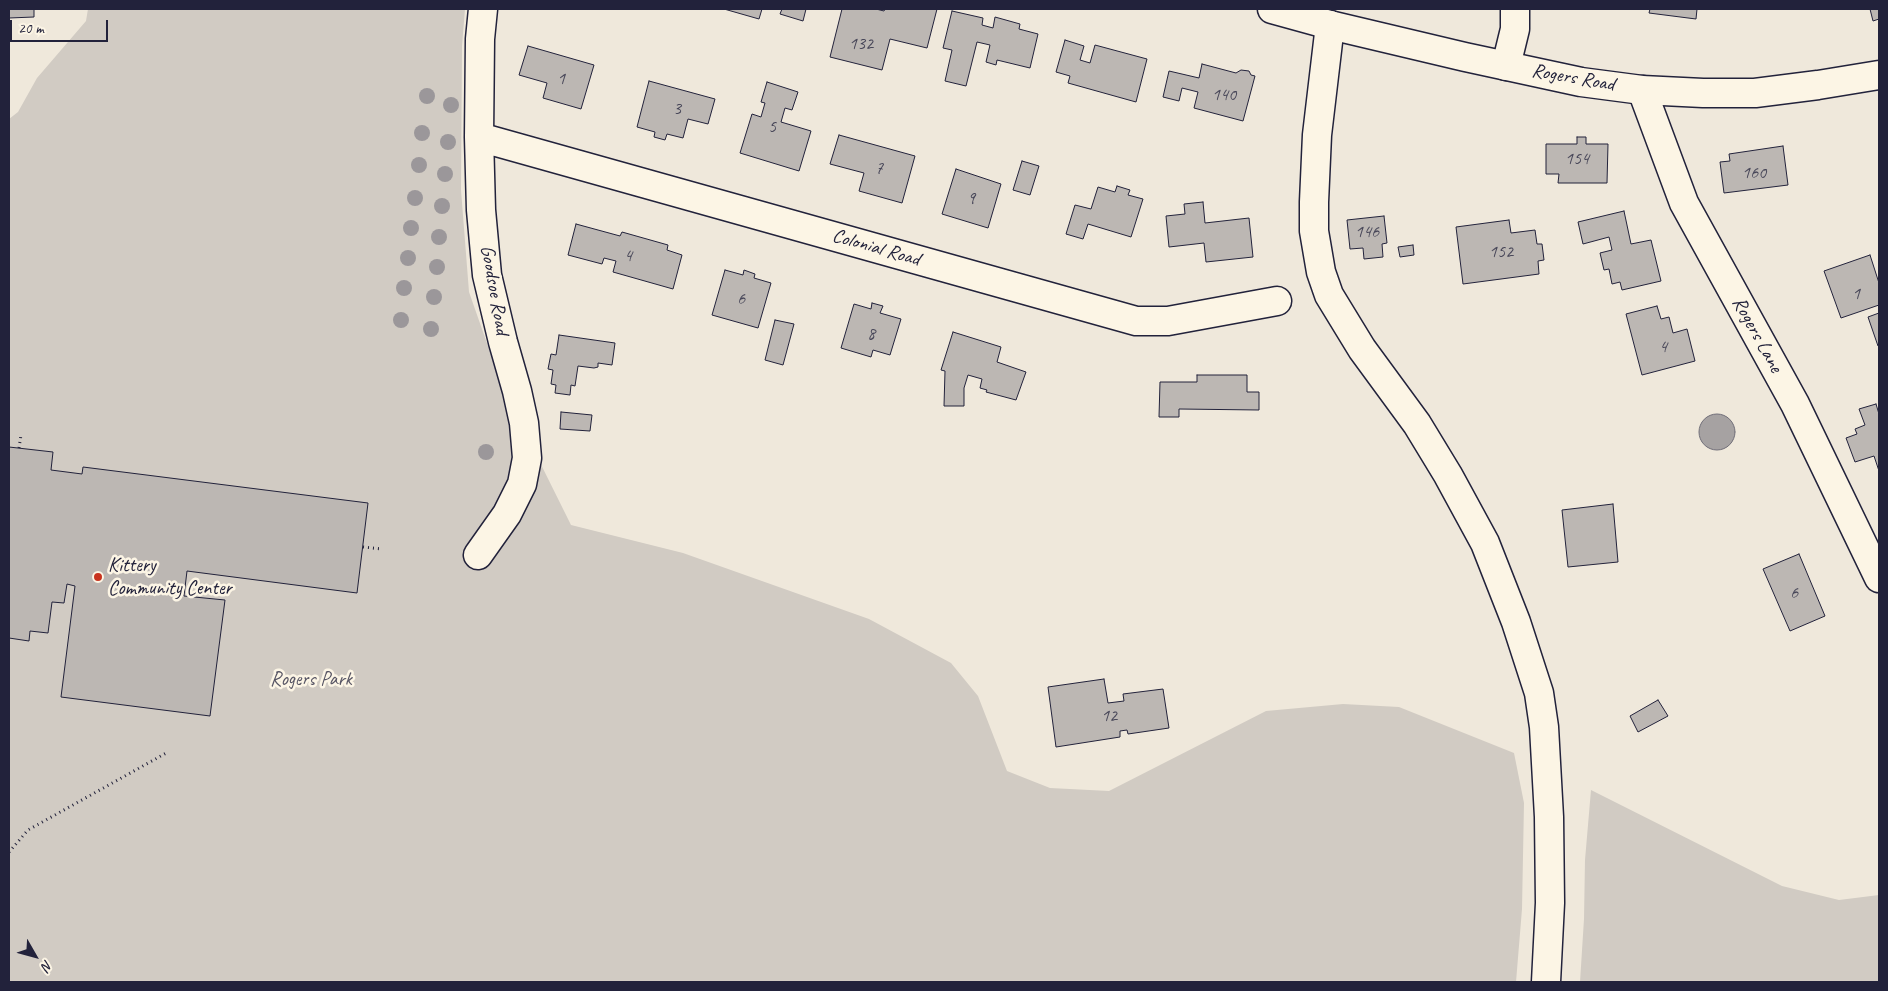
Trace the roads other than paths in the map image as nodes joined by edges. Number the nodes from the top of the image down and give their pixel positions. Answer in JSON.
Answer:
{"nodes":[{"id":1,"x":483,"y":9,"type":"edge"},
{"id":2,"x":1272,"y":9,"type":"edge"},
{"id":3,"x":1514,"y":9,"type":"edge"},
{"id":4,"x":1330,"y":25,"type":"junction"},
{"id":5,"x":1506,"y":66,"type":"junction"},
{"id":6,"x":1879,"y":75,"type":"edge"},
{"id":7,"x":1642,"y":90,"type":"junction"},
{"id":8,"x":479,"y":137,"type":"junction"},
{"id":9,"x":1277,"y":300,"type":"dead end"},
{"id":10,"x":478,"y":555,"type":"dead end"},
{"id":11,"x":1879,"y":578,"type":"edge"},
{"id":12,"x":1546,"y":982,"type":"edge"}],
"edges":[{"from":1,"to":8,"type":"street","name":"Goodsoe Road"},
{"from":2,"to":4,"type":"street","name":"Rogers Road"},
{"from":3,"to":5,"type":"street"},
{"from":4,"to":5,"type":"street","name":"Rogers Road"},
{"from":4,"to":12,"type":"street"},
{"from":5,"to":7,"type":"street","name":"Rogers Road"},
{"from":6,"to":7,"type":"street","name":"Rogers Road"},
{"from":7,"to":11,"type":"street","name":"Rogers Lane"},
{"from":8,"to":9,"type":"street","name":"Colonial Road"},
{"from":8,"to":10,"type":"street","name":"Goodsoe Road"}]}
